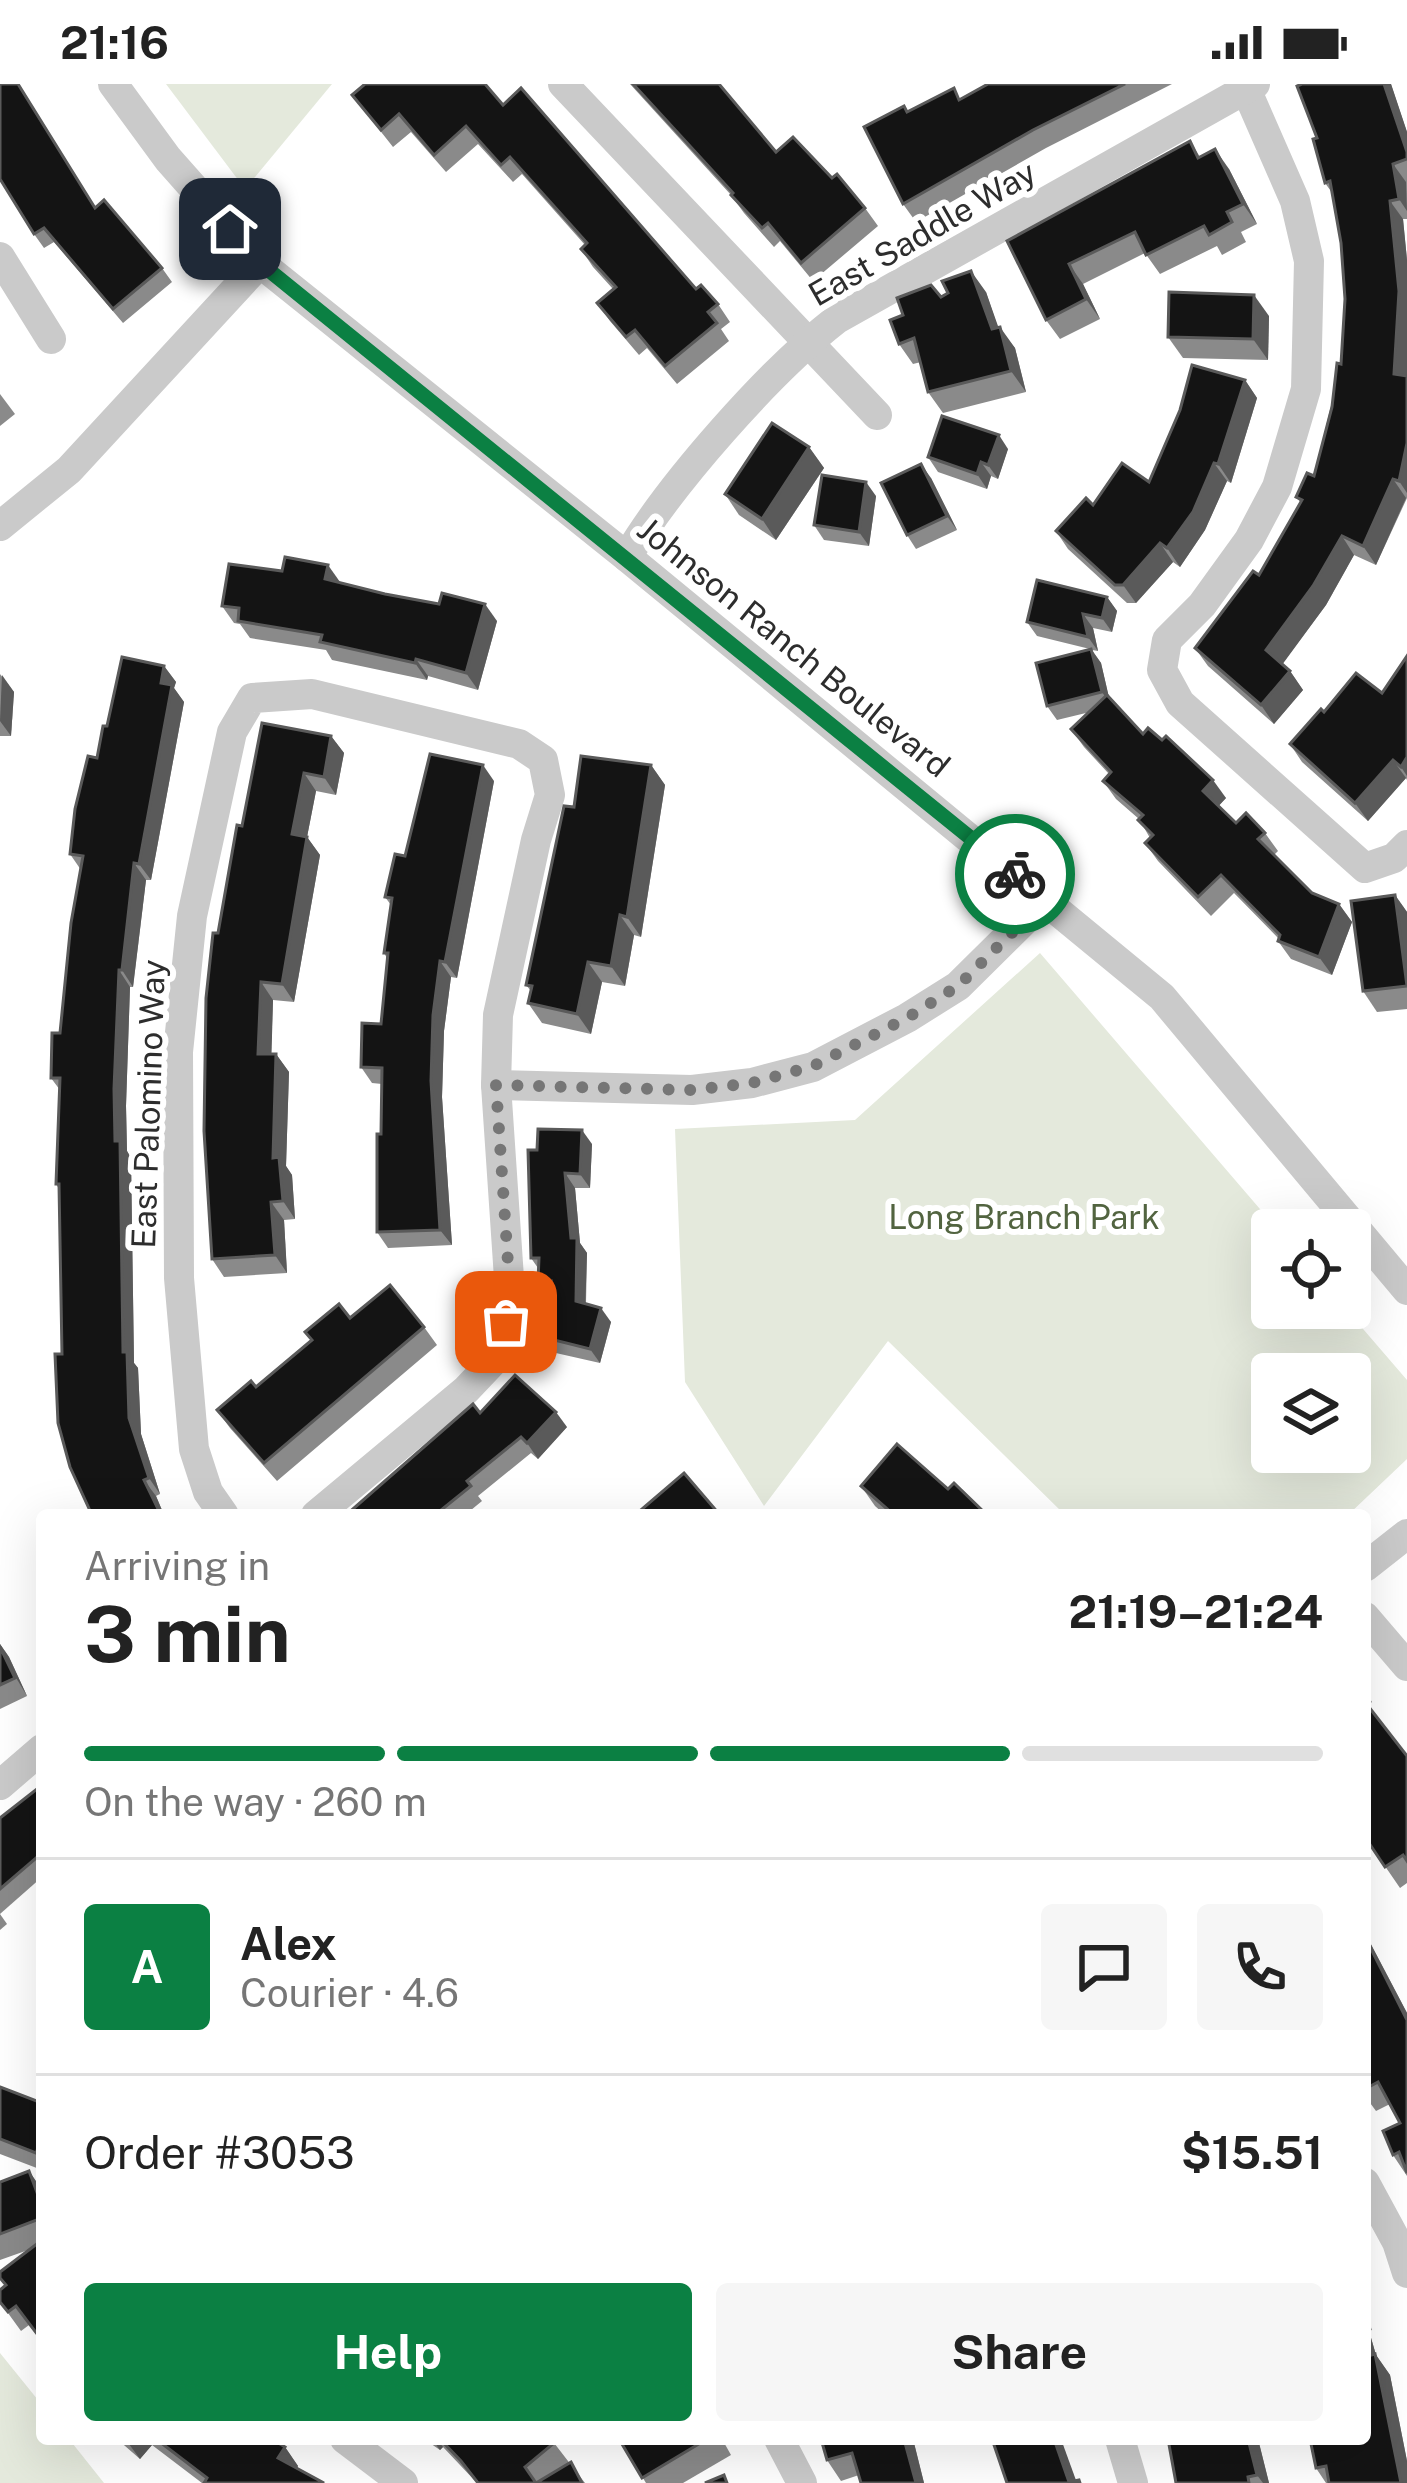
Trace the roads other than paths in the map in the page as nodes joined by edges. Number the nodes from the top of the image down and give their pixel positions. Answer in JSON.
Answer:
{"nodes":[{"id":1,"x":113,"y":84,"type":"edge"},
{"id":2,"x":563,"y":84,"type":"edge"},
{"id":3,"x":1251,"y":87,"type":"edge"},
{"id":4,"x":0,"y":257,"type":"edge"},
{"id":5,"x":260,"y":263,"type":"junction"},
{"id":6,"x":51,"y":340,"type":"dead end"},
{"id":7,"x":806,"y":344,"type":"junction"},
{"id":8,"x":877,"y":415,"type":"dead end"},
{"id":9,"x":0,"y":526,"type":"edge"},
{"id":10,"x":627,"y":557,"type":"junction"},
{"id":11,"x":1407,"y":845,"type":"edge"},
{"id":12,"x":1046,"y":899,"type":"junction"},
{"id":13,"x":496,"y":1085,"type":"junction"},
{"id":14,"x":1407,"y":1290,"type":"edge"},
{"id":15,"x":220,"y":1509,"type":"edge"},
{"id":16,"x":323,"y":1509,"type":"edge"},
{"id":17,"x":1407,"y":1534,"type":"edge"},
{"id":18,"x":1371,"y":1562,"type":"edge"},
{"id":19,"x":1371,"y":1624,"type":"edge"},
{"id":20,"x":1407,"y":1666,"type":"edge"},
{"id":21,"x":36,"y":1754,"type":"edge"},
{"id":22,"x":0,"y":1785,"type":"edge"},
{"id":23,"x":1371,"y":2194,"type":"edge"},
{"id":24,"x":1407,"y":2272,"type":"edge"},
{"id":25,"x":353,"y":2445,"type":"edge"},
{"id":26,"x":782,"y":2445,"type":"edge"},
{"id":27,"x":1122,"y":2445,"type":"edge"},
{"id":28,"x":403,"y":2483,"type":"edge"},
{"id":29,"x":802,"y":2483,"type":"edge"},
{"id":30,"x":1133,"y":2483,"type":"edge"}],
"edges":[{"from":1,"to":5,"type":"street","name":"Johnson Ranch Boulevard"},
{"from":2,"to":7,"type":"street"},
{"from":3,"to":7,"type":"street","name":"East Saddle Way"},
{"from":3,"to":11,"type":"street"},
{"from":4,"to":6,"type":"street"},
{"from":5,"to":9,"type":"street"},
{"from":5,"to":10,"type":"street","name":"Johnson Ranch Boulevard"},
{"from":7,"to":8,"type":"street"},
{"from":7,"to":10,"type":"street","name":"East Saddle Way"},
{"from":10,"to":12,"type":"street","name":"Johnson Ranch Boulevard"},
{"from":12,"to":13,"type":"street"},
{"from":12,"to":14,"type":"street","name":"Johnson Ranch Boulevard"},
{"from":13,"to":15,"type":"street","name":"East Palomino Way"},
{"from":13,"to":16,"type":"street"},
{"from":17,"to":18,"type":"street"},
{"from":19,"to":20,"type":"street"},
{"from":21,"to":22,"type":"street"},
{"from":23,"to":24,"type":"street"},
{"from":25,"to":28,"type":"street"},
{"from":26,"to":29,"type":"street"},
{"from":27,"to":30,"type":"street"}]}
